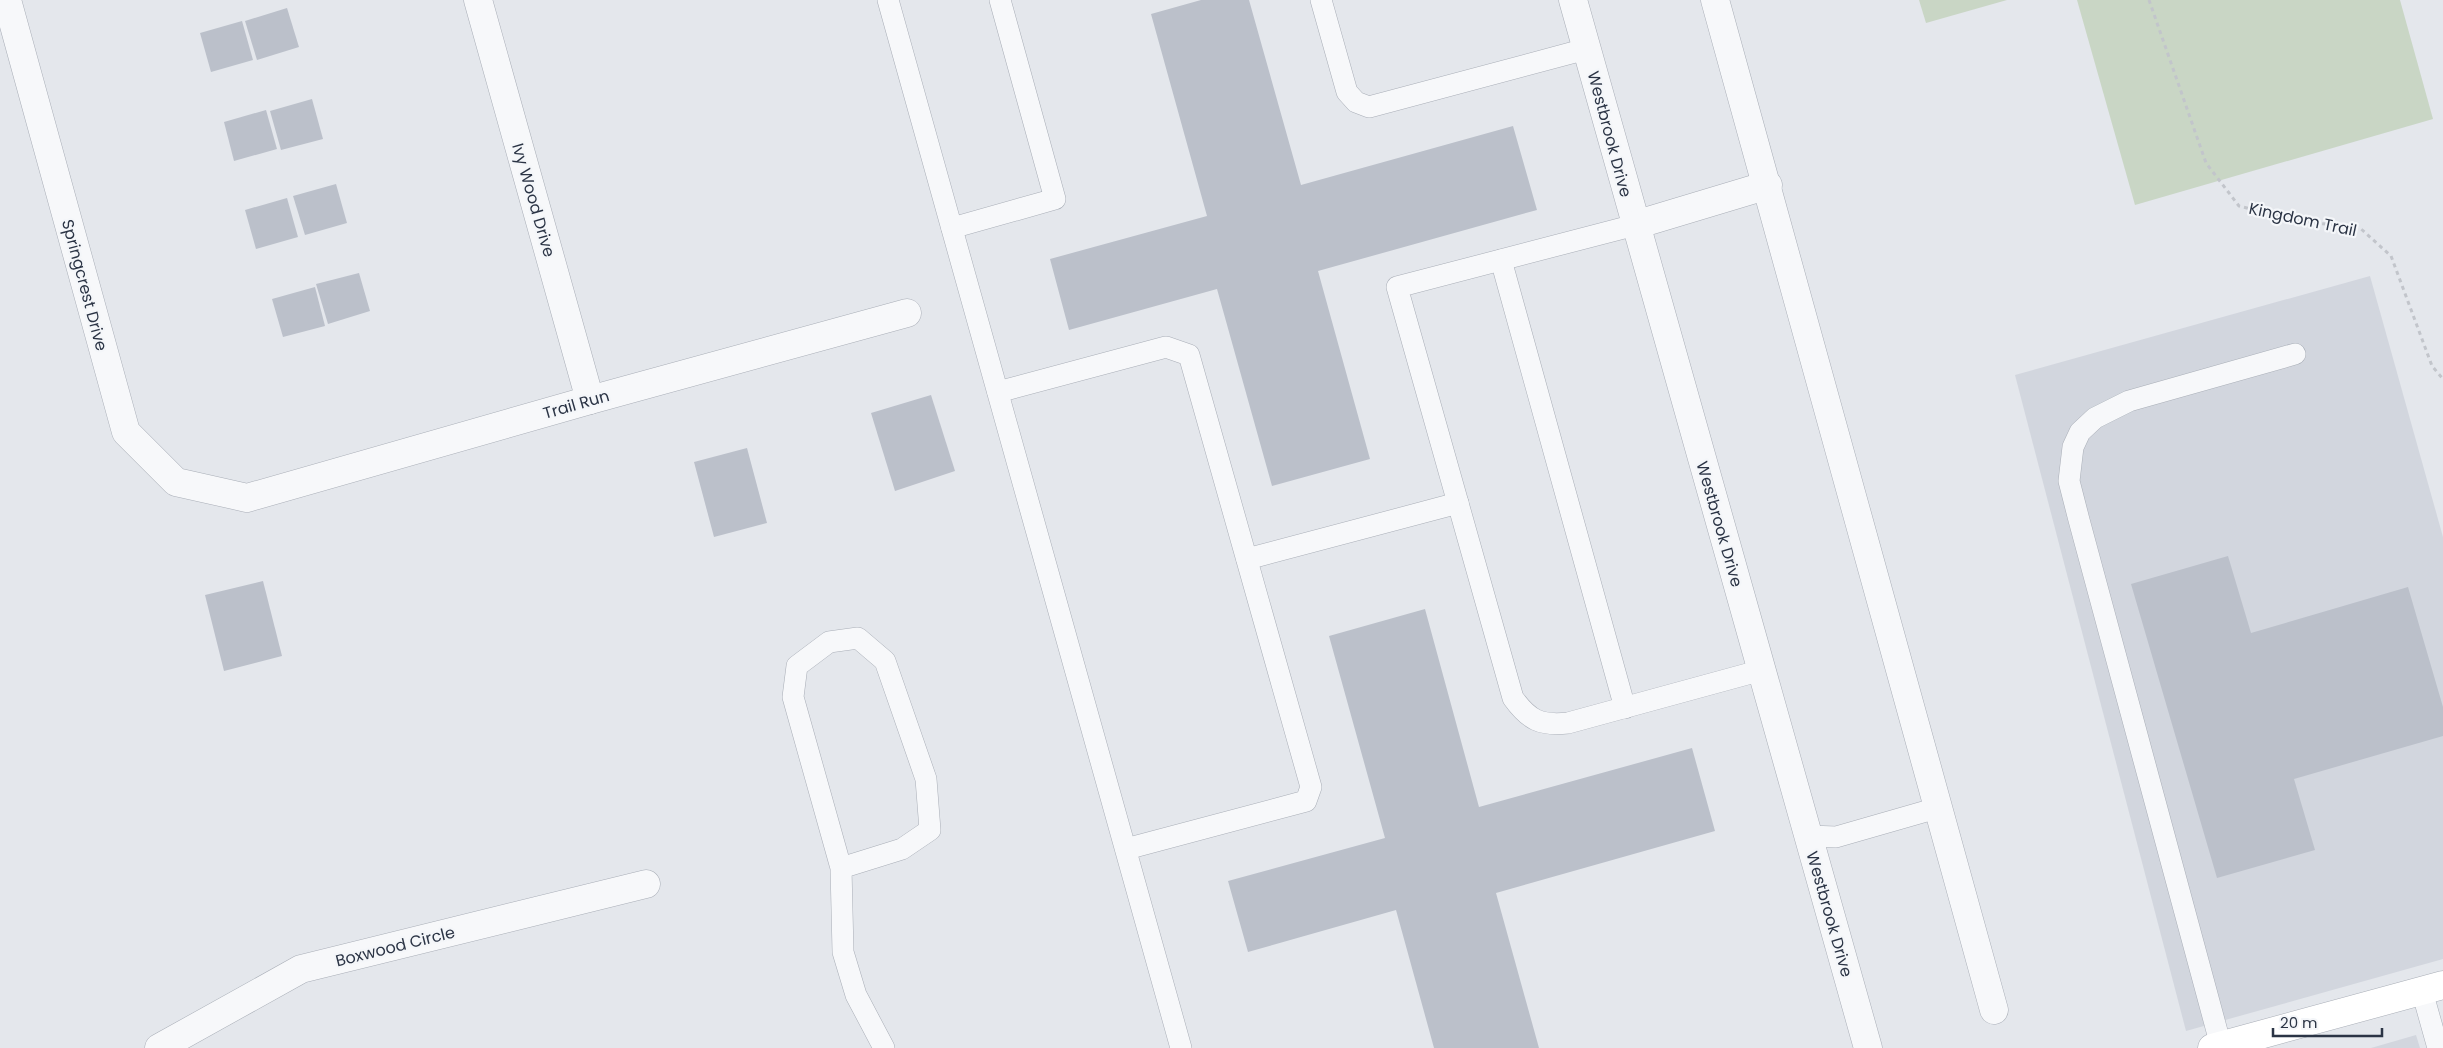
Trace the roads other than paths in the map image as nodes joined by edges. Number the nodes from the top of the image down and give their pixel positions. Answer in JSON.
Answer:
{"nodes":[{"id":1,"x":7,"y":0,"type":"edge"},
{"id":2,"x":478,"y":0,"type":"edge"},
{"id":3,"x":888,"y":0,"type":"edge"},
{"id":4,"x":1000,"y":0,"type":"edge"},
{"id":5,"x":1321,"y":0,"type":"edge"},
{"id":6,"x":1573,"y":0,"type":"edge"},
{"id":7,"x":1715,"y":0,"type":"edge"},
{"id":8,"x":1586,"y":49,"type":"junction"},
{"id":9,"x":1768,"y":185,"type":"junction"},
{"id":10,"x":1635,"y":225,"type":"junction"},
{"id":11,"x":952,"y":228,"type":"junction"},
{"id":12,"x":1501,"y":260,"type":"junction"},
{"id":13,"x":907,"y":314,"type":"dead end"},
{"id":14,"x":2295,"y":354,"type":"dead end"},
{"id":15,"x":998,"y":392,"type":"junction"},
{"id":16,"x":590,"y":400,"type":"junction"},
{"id":17,"x":247,"y":498,"type":"joint"},
{"id":18,"x":1458,"y":503,"type":"junction"},
{"id":19,"x":1247,"y":560,"type":"junction"},
{"id":20,"x":1762,"y":670,"type":"junction"},
{"id":21,"x":1625,"y":708,"type":"junction"},
{"id":22,"x":1937,"y":808,"type":"junction"},
{"id":23,"x":1809,"y":836,"type":"junction"},
{"id":24,"x":1126,"y":849,"type":"junction"},
{"id":25,"x":841,"y":868,"type":"junction"},
{"id":26,"x":646,"y":884,"type":"dead end"},
{"id":27,"x":2432,"y":988,"type":"edge"},
{"id":28,"x":1994,"y":1010,"type":"dead end"},
{"id":29,"x":2216,"y":1047,"type":"edge"},
{"id":30,"x":159,"y":1048,"type":"edge"},
{"id":31,"x":884,"y":1048,"type":"edge"},
{"id":32,"x":1181,"y":1048,"type":"edge"},
{"id":33,"x":1868,"y":1048,"type":"edge"},
{"id":34,"x":2438,"y":1048,"type":"edge"}],
"edges":[{"from":1,"to":17,"type":"street","name":"Springcrest Drive"},
{"from":2,"to":16,"type":"street","name":"Ivy Wood Drive"},
{"from":3,"to":11,"type":"lane"},
{"from":4,"to":11,"type":"lane"},
{"from":5,"to":8,"type":"lane"},
{"from":6,"to":8,"type":"street","name":"Westbrook Drive"},
{"from":7,"to":9,"type":"street"},
{"from":8,"to":10,"type":"street","name":"Westbrook Drive"},
{"from":9,"to":10,"type":"street"},
{"from":9,"to":22,"type":"street"},
{"from":10,"to":12,"type":"lane"},
{"from":10,"to":20,"type":"street","name":"Westbrook Drive"},
{"from":11,"to":15,"type":"lane"},
{"from":12,"to":18,"type":"lane"},
{"from":12,"to":21,"type":"lane"},
{"from":13,"to":16,"type":"street","name":"Trail Run"},
{"from":14,"to":29,"type":"lane"},
{"from":15,"to":19,"type":"lane"},
{"from":15,"to":24,"type":"lane"},
{"from":16,"to":17,"type":"street","name":"Trail Run"},
{"from":18,"to":19,"type":"lane"},
{"from":18,"to":21,"type":"lane"},
{"from":19,"to":24,"type":"lane"},
{"from":20,"to":21,"type":"lane"},
{"from":20,"to":23,"type":"street","name":"Westbrook Drive"},
{"from":22,"to":23,"type":"lane"},
{"from":22,"to":28,"type":"street"},
{"from":23,"to":33,"type":"street","name":"Westbrook Drive"},
{"from":24,"to":32,"type":"lane"},
{"from":25,"to":25,"type":"lane"},
{"from":25,"to":31,"type":"lane"},
{"from":26,"to":30,"type":"street","name":"Boxwood Circle"},
{"from":27,"to":29,"type":"main road"},
{"from":27,"to":34,"type":"lane"}]}
